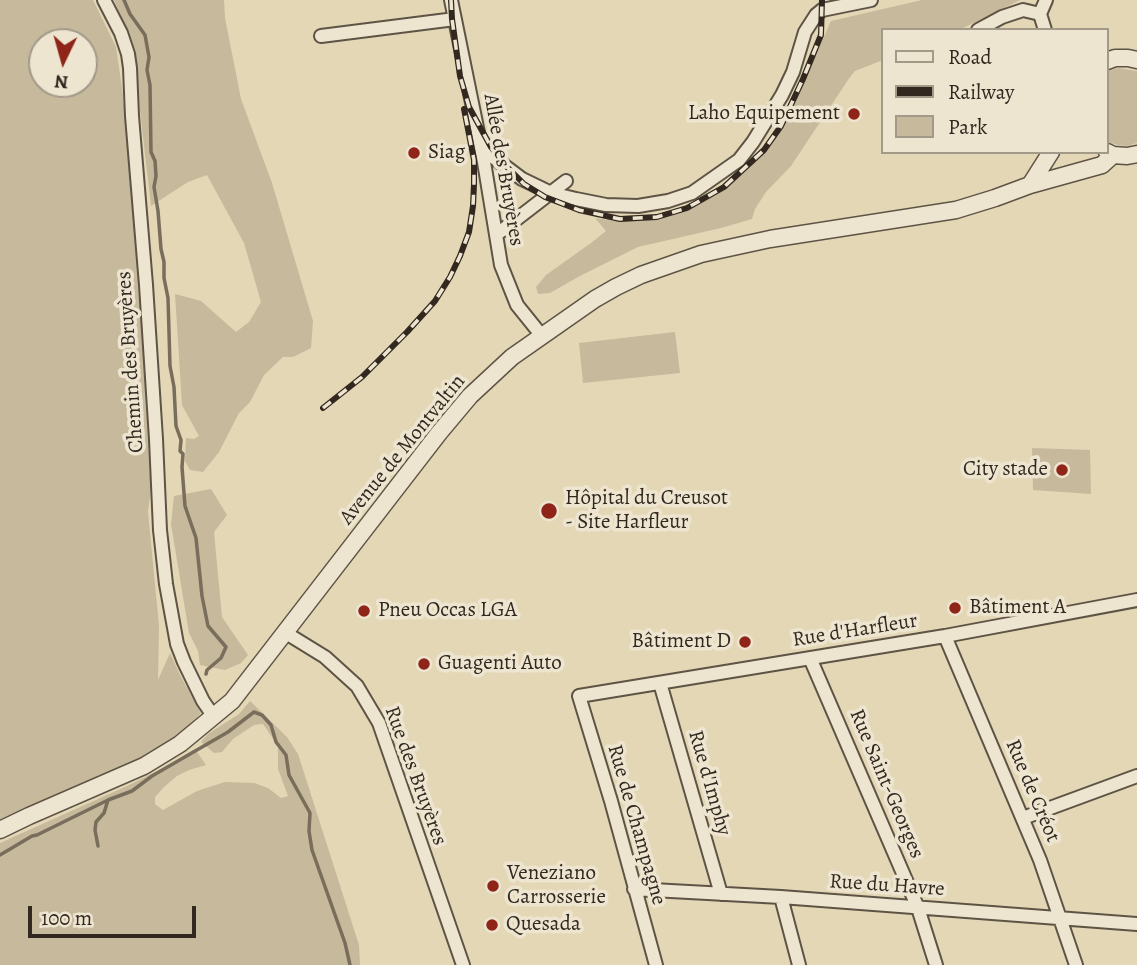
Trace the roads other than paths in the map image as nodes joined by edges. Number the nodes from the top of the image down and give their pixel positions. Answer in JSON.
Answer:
{"nodes":[{"id":1,"x":104,"y":0,"type":"edge"},
{"id":2,"x":451,"y":0,"type":"edge"},
{"id":3,"x":871,"y":0,"type":"edge"},
{"id":4,"x":1046,"y":0,"type":"edge"},
{"id":5,"x":1040,"y":14,"type":"junction"},
{"id":6,"x":455,"y":19,"type":"junction"},
{"id":7,"x":982,"y":28,"type":"edge"},
{"id":8,"x":1044,"y":28,"type":"edge"},
{"id":9,"x":321,"y":36,"type":"dead end"},
{"id":10,"x":1134,"y":57,"type":"edge"},
{"id":11,"x":1109,"y":60,"type":"edge"},
{"id":12,"x":481,"y":148,"type":"junction"},
{"id":13,"x":1050,"y":154,"type":"edge"},
{"id":14,"x":1124,"y":156,"type":"edge"},
{"id":15,"x":566,"y":181,"type":"dead end"},
{"id":16,"x":1030,"y":185,"type":"junction"},
{"id":17,"x":551,"y":193,"type":"junction"},
{"id":18,"x":496,"y":235,"type":"junction"},
{"id":19,"x":542,"y":336,"type":"junction"},
{"id":20,"x":1137,"y":600,"type":"edge"},
{"id":21,"x":286,"y":633,"type":"junction"},
{"id":22,"x":945,"y":636,"type":"junction"},
{"id":23,"x":810,"y":658,"type":"junction"},
{"id":24,"x":660,"y":683,"type":"junction"},
{"id":25,"x":579,"y":696,"type":"joint"},
{"id":26,"x":214,"y":717,"type":"junction"},
{"id":27,"x":1137,"y":776,"type":"edge"},
{"id":28,"x":1023,"y":818,"type":"junction"},
{"id":29,"x":0,"y":830,"type":"edge"},
{"id":30,"x":634,"y":889,"type":"junction"},
{"id":31,"x":721,"y":894,"type":"junction"},
{"id":32,"x":781,"y":897,"type":"junction"},
{"id":33,"x":918,"y":908,"type":"junction"},
{"id":34,"x":1061,"y":919,"type":"junction"},
{"id":35,"x":1137,"y":924,"type":"edge"},
{"id":36,"x":463,"y":965,"type":"edge"},
{"id":37,"x":656,"y":965,"type":"edge"},
{"id":38,"x":800,"y":965,"type":"edge"},
{"id":39,"x":936,"y":965,"type":"edge"},
{"id":40,"x":1076,"y":965,"type":"edge"}],
"edges":[{"from":1,"to":26,"type":"street","name":"Chemin des Bruyères"},
{"from":2,"to":6,"type":"street","name":"Allée des Bruyères"},
{"from":3,"to":17,"type":"street"},
{"from":4,"to":5,"type":"street"},
{"from":5,"to":7,"type":"street"},
{"from":5,"to":8,"type":"street"},
{"from":6,"to":9,"type":"street"},
{"from":6,"to":12,"type":"street","name":"Allée des Bruyères"},
{"from":10,"to":11,"type":"street"},
{"from":12,"to":17,"type":"street"},
{"from":12,"to":18,"type":"street","name":"Allée des Bruyères"},
{"from":13,"to":16,"type":"street"},
{"from":14,"to":16,"type":"street","name":"Avenue de Montvaltin"},
{"from":15,"to":17,"type":"street"},
{"from":16,"to":19,"type":"street","name":"Avenue de Montvaltin"},
{"from":17,"to":18,"type":"street"},
{"from":18,"to":19,"type":"street","name":"Allée des Bruyères"},
{"from":19,"to":21,"type":"street","name":"Avenue de Montvaltin"},
{"from":20,"to":22,"type":"street","name":"Rue d'Harfleur"},
{"from":21,"to":26,"type":"street","name":"Avenue de Montvaltin"},
{"from":21,"to":36,"type":"street","name":"Rue des Bruyères"},
{"from":22,"to":23,"type":"street","name":"Rue d'Harfleur"},
{"from":22,"to":28,"type":"street","name":"Rue de Créot"},
{"from":23,"to":24,"type":"street","name":"Rue d'Harfleur"},
{"from":23,"to":33,"type":"street","name":"Rue Saint-Georges"},
{"from":24,"to":25,"type":"street","name":"Rue d'Harfleur"},
{"from":24,"to":31,"type":"street","name":"Rue d'Imphy"},
{"from":25,"to":30,"type":"street","name":"Rue de Champagne"},
{"from":26,"to":29,"type":"street","name":"Avenue de Montvaltin"},
{"from":27,"to":28,"type":"street"},
{"from":28,"to":34,"type":"street","name":"Rue de Créot"},
{"from":30,"to":31,"type":"street","name":"Rue du Havre"},
{"from":30,"to":37,"type":"street","name":"Rue de Champagne"},
{"from":31,"to":32,"type":"street","name":"Rue du Havre"},
{"from":32,"to":33,"type":"street","name":"Rue du Havre"},
{"from":32,"to":38,"type":"street"},
{"from":33,"to":34,"type":"street","name":"Rue du Havre"},
{"from":33,"to":39,"type":"street","name":"Rue Saint-Georges"},
{"from":34,"to":35,"type":"street","name":"Rue du Havre"},
{"from":34,"to":40,"type":"street","name":"Rue de Créot"}]}
